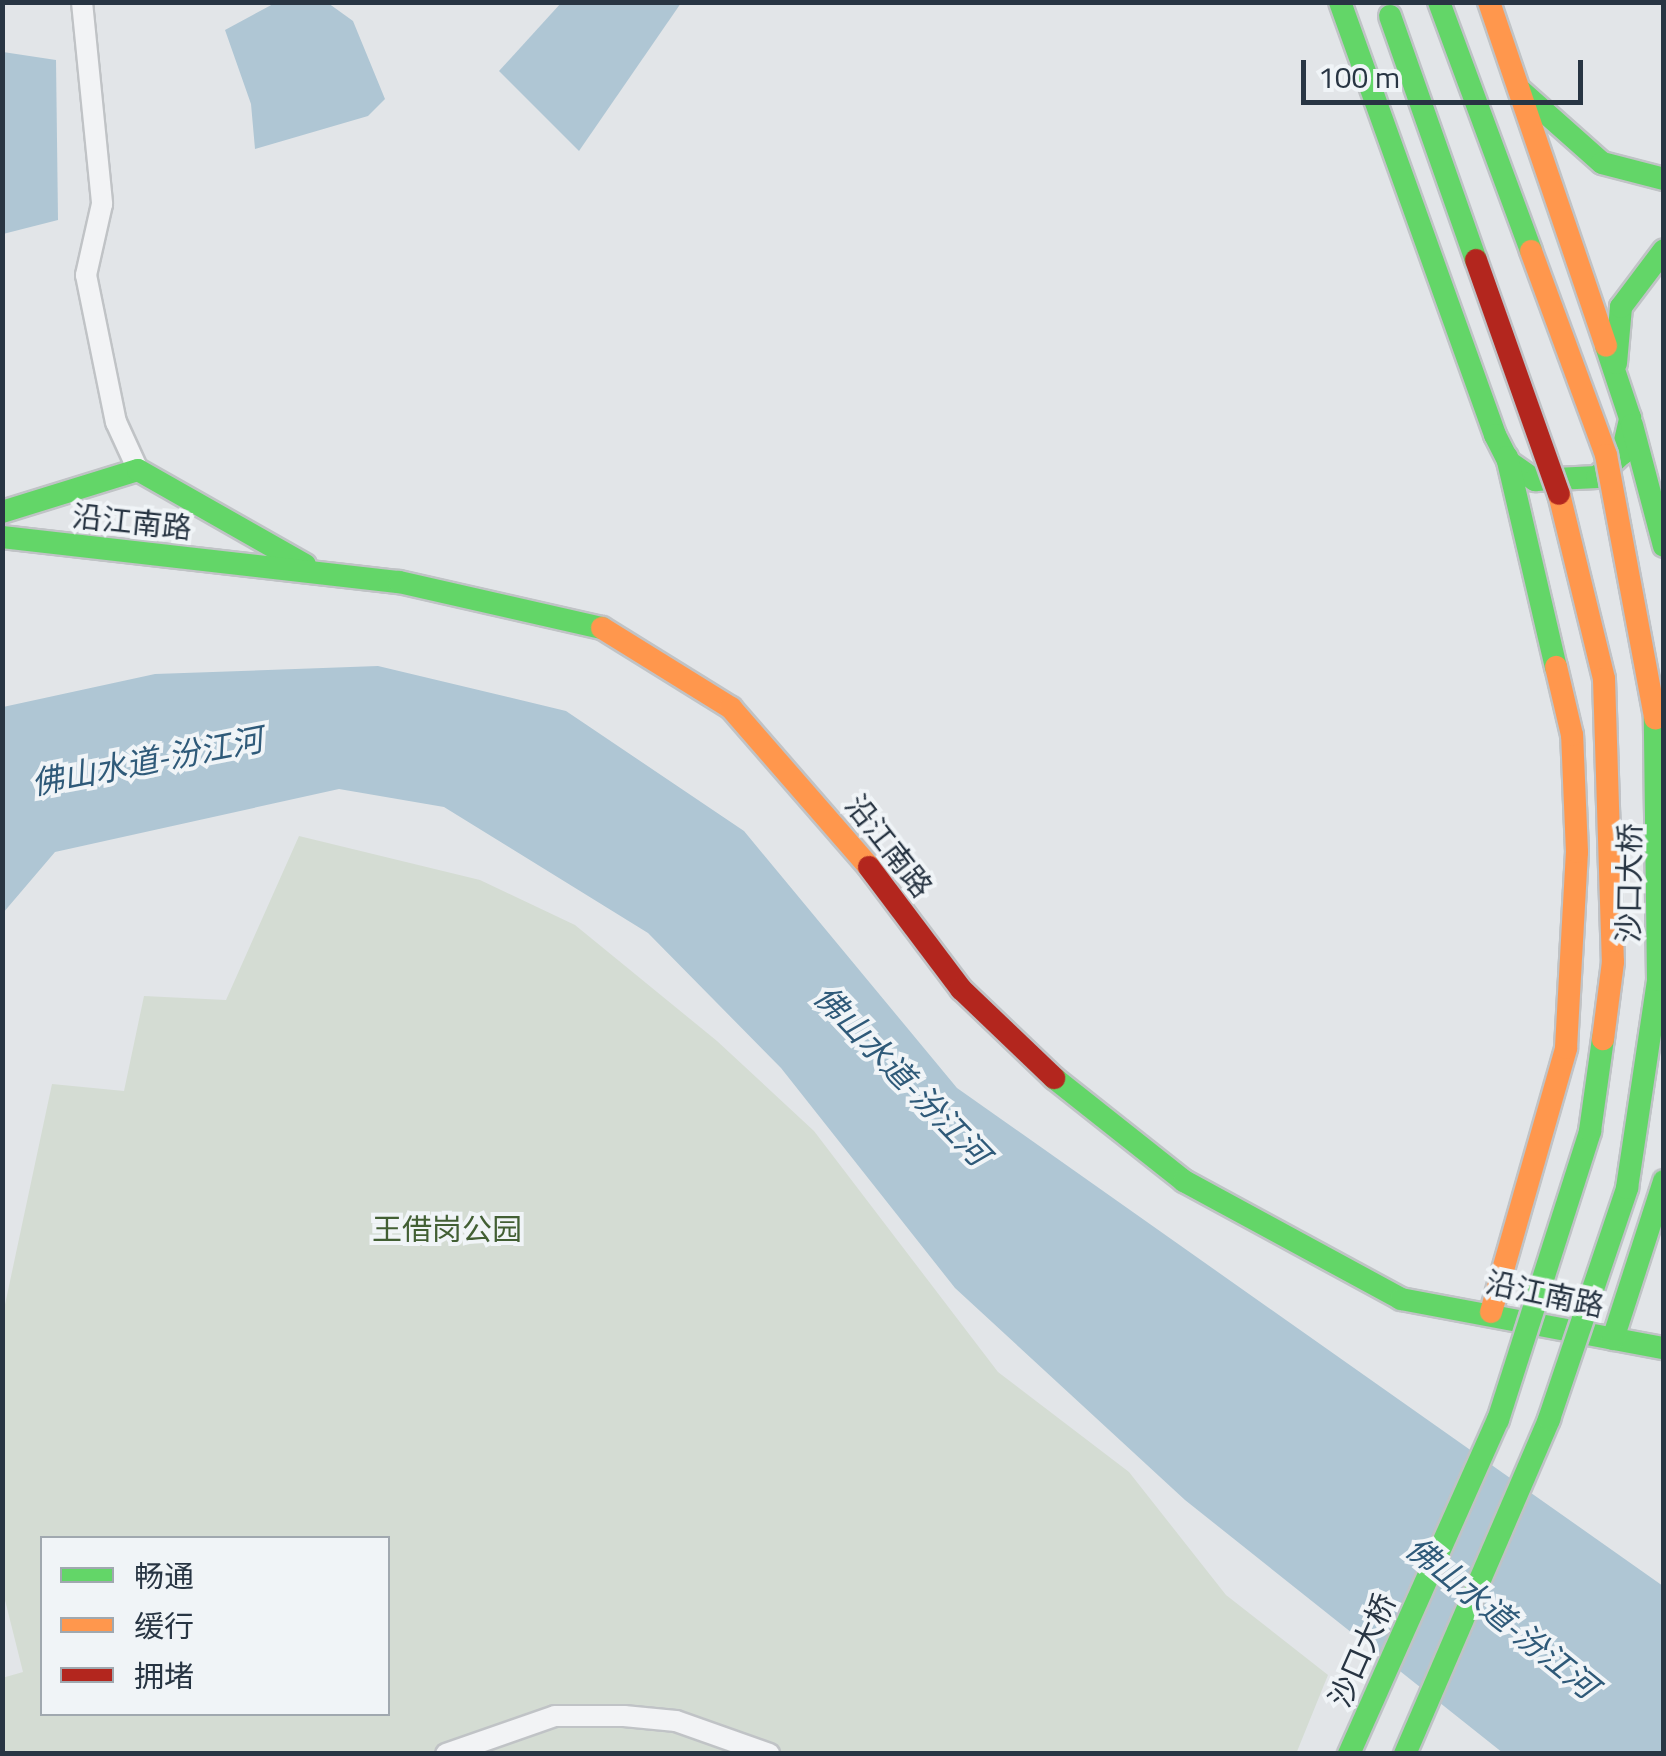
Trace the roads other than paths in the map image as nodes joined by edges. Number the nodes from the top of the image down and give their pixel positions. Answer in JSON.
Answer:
{"nodes":[{"id":1,"x":82,"y":2,"type":"edge"},
{"id":2,"x":1340,"y":2,"type":"edge"},
{"id":3,"x":1439,"y":2,"type":"edge"},
{"id":4,"x":1489,"y":2,"type":"edge"},
{"id":5,"x":1388,"y":9,"type":"edge"},
{"id":6,"x":1521,"y":91,"type":"junction"},
{"id":7,"x":1664,"y":179,"type":"edge"},
{"id":8,"x":1664,"y":250,"type":"edge"},
{"id":9,"x":1616,"y":363,"type":"junction"},
{"id":10,"x":1629,"y":413,"type":"junction"},
{"id":11,"x":1507,"y":457,"type":"junction"},
{"id":12,"x":138,"y":470,"type":"junction"},
{"id":13,"x":2,"y":512,"type":"edge"},
{"id":14,"x":2,"y":537,"type":"edge"},
{"id":15,"x":1664,"y":546,"type":"edge"},
{"id":16,"x":321,"y":574,"type":"junction"},
{"id":17,"x":1664,"y":1181,"type":"edge"},
{"id":18,"x":1491,"y":1312,"type":"junction"},
{"id":19,"x":1613,"y":1339,"type":"junction"},
{"id":20,"x":1664,"y":1348,"type":"edge"},
{"id":21,"x":446,"y":1754,"type":"edge"},
{"id":22,"x":769,"y":1754,"type":"edge"},
{"id":23,"x":1349,"y":1754,"type":"edge"},
{"id":24,"x":1404,"y":1754,"type":"edge"}],
"edges":[{"from":1,"to":12,"type":"street"},
{"from":2,"to":11,"type":"main road"},
{"from":3,"to":24,"type":"main road","name":"沙口大桥","bridge":true},
{"from":4,"to":6,"type":"main road"},
{"from":5,"to":23,"type":"main road","name":"沙口大桥","bridge":true},
{"from":6,"to":7,"type":"main road"},
{"from":6,"to":9,"type":"main road"},
{"from":8,"to":9,"type":"main road"},
{"from":9,"to":10,"type":"main road"},
{"from":10,"to":11,"type":"main road"},
{"from":10,"to":15,"type":"main road"},
{"from":11,"to":18,"type":"main road"},
{"from":12,"to":13,"type":"main road"},
{"from":12,"to":16,"type":"main road"},
{"from":14,"to":16,"type":"main road","name":"沿江南路"},
{"from":16,"to":18,"type":"main road","name":"沿江南路"},
{"from":17,"to":19,"type":"main road"},
{"from":18,"to":19,"type":"main road","name":"沿江南路"},
{"from":19,"to":20,"type":"main road","name":"沿江南路"},
{"from":21,"to":22,"type":"street"}]}
